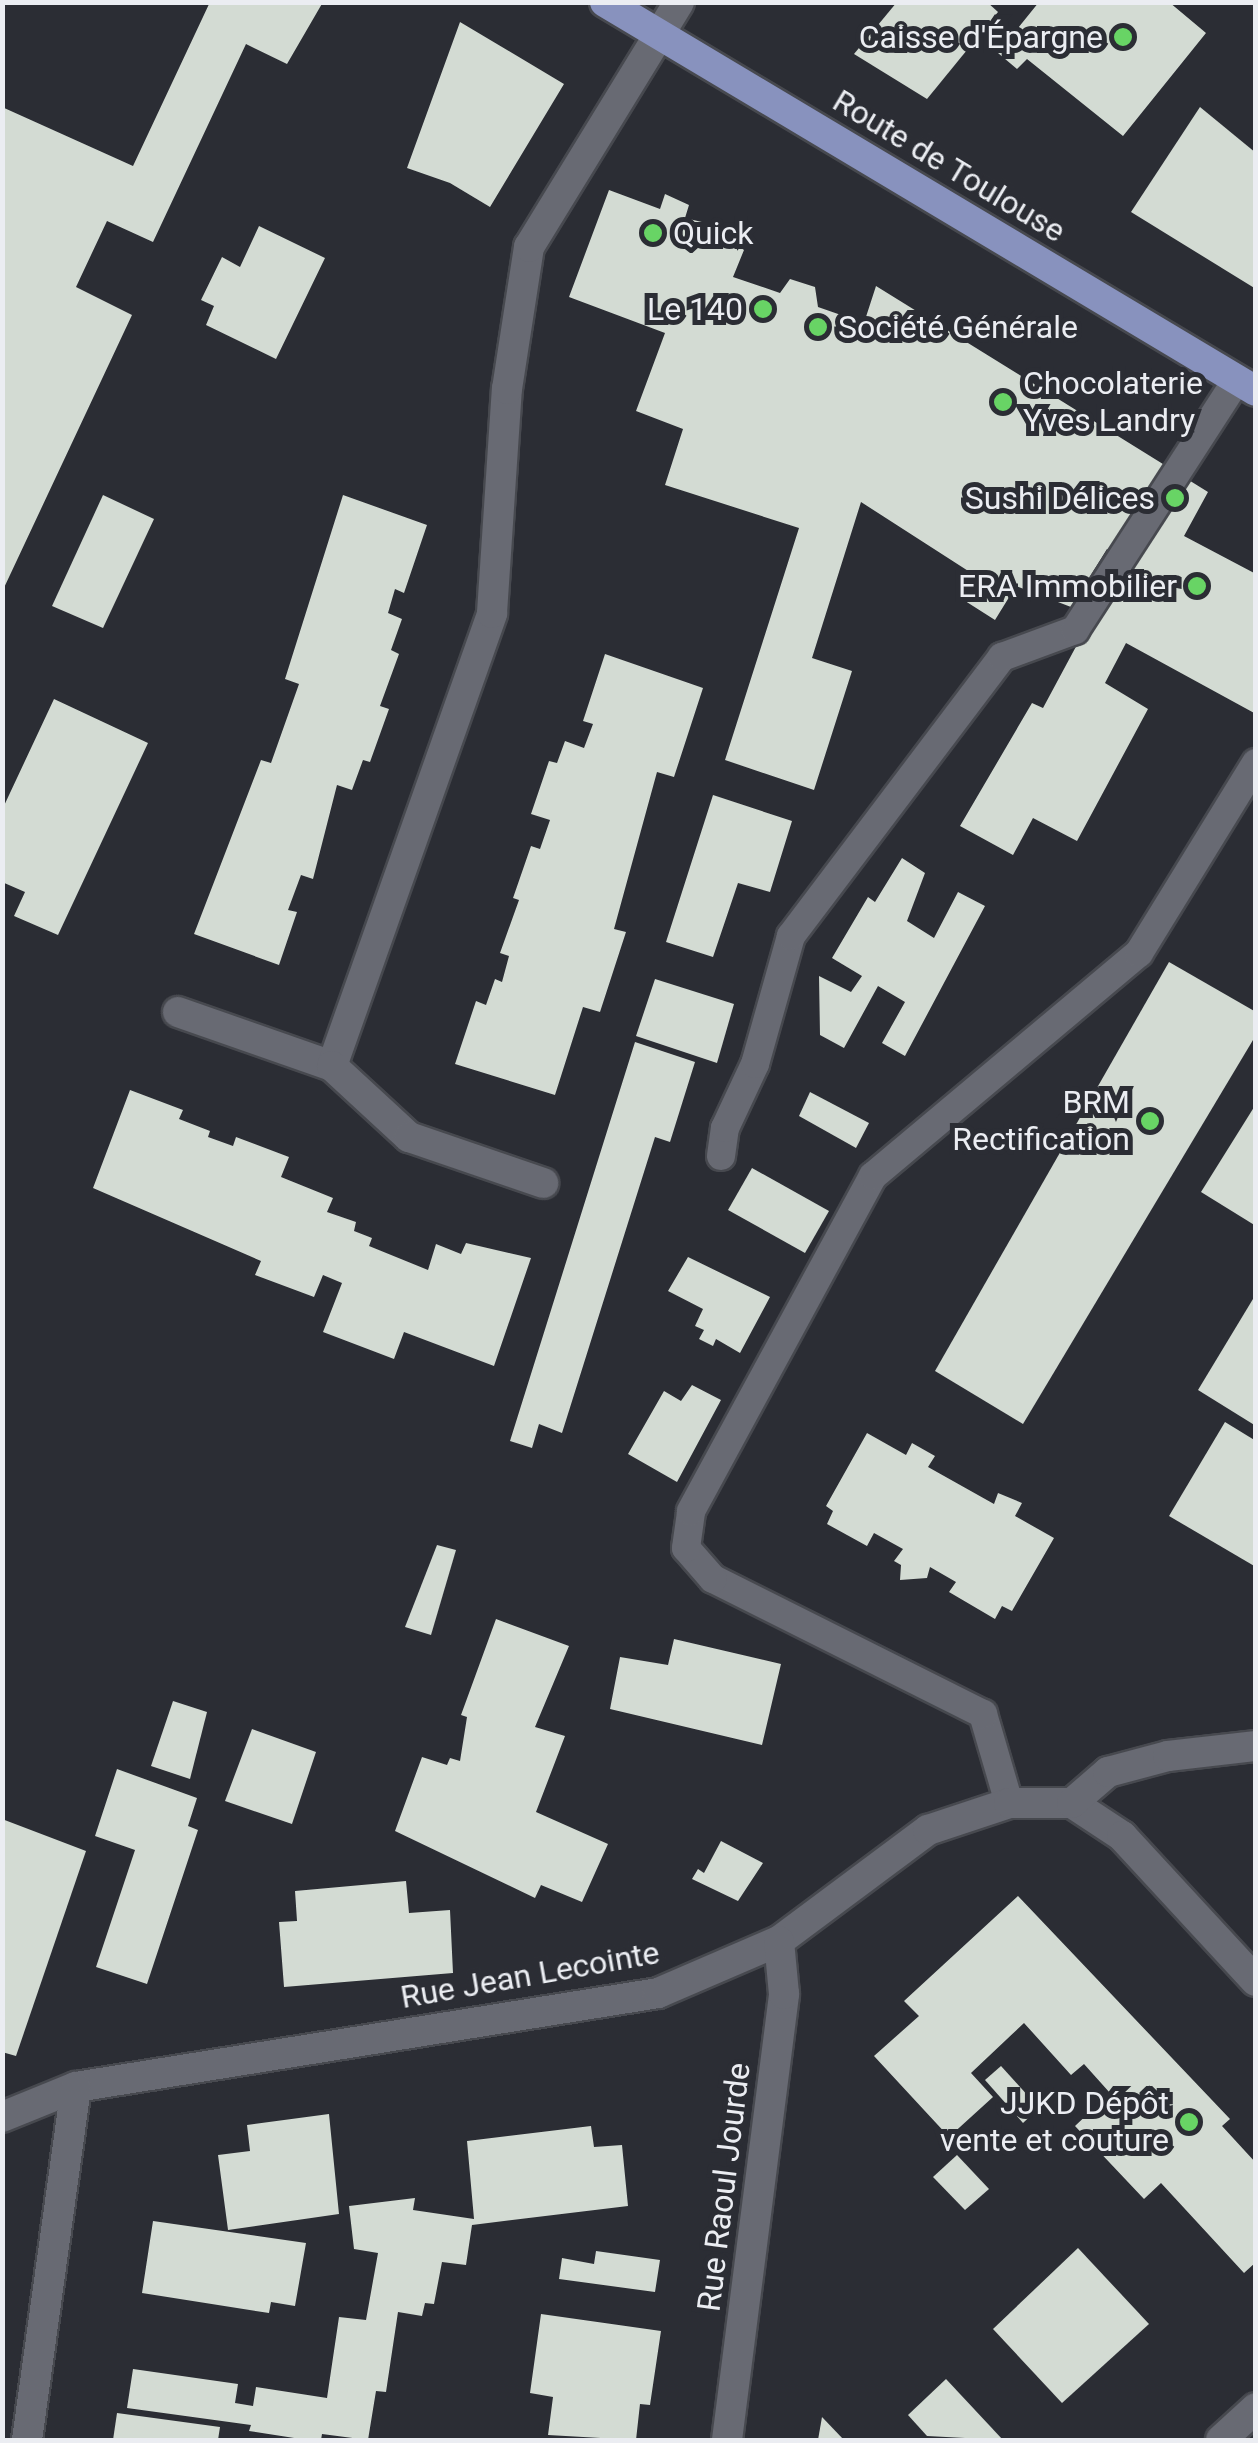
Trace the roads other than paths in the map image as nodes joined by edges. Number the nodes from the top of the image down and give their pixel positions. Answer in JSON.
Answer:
{"nodes":[{"id":1,"x":606,"y":2,"type":"edge"},
{"id":2,"x":679,"y":2,"type":"edge"},
{"id":3,"x":658,"y":35,"type":"junction"},
{"id":4,"x":1246,"y":385,"type":"edge"},
{"id":5,"x":1256,"y":764,"type":"edge"},
{"id":6,"x":178,"y":1012,"type":"dead end"},
{"id":7,"x":332,"y":1066,"type":"junction"},
{"id":8,"x":722,"y":1156,"type":"dead end"},
{"id":9,"x":543,"y":1183,"type":"dead end"},
{"id":10,"x":1256,"y":1746,"type":"edge"},
{"id":11,"x":1009,"y":1803,"type":"junction"},
{"id":12,"x":1072,"y":1804,"type":"junction"},
{"id":13,"x":780,"y":1942,"type":"junction"},
{"id":14,"x":1256,"y":1980,"type":"edge"},
{"id":15,"x":76,"y":2087,"type":"junction"},
{"id":16,"x":2,"y":2116,"type":"edge"},
{"id":17,"x":1256,"y":2408,"type":"edge"},
{"id":18,"x":28,"y":2440,"type":"edge"},
{"id":19,"x":727,"y":2440,"type":"edge"},
{"id":20,"x":1220,"y":2440,"type":"edge"}],
"edges":[{"from":1,"to":3,"type":"main road","name":"Route de Toulouse"},
{"from":2,"to":3,"type":"street"},
{"from":3,"to":4,"type":"main road","name":"Route de Toulouse"},
{"from":3,"to":7,"type":"street"},
{"from":4,"to":8,"type":"lane"},
{"from":5,"to":11,"type":"lane"},
{"from":6,"to":7,"type":"street"},
{"from":7,"to":9,"type":"street"},
{"from":10,"to":12,"type":"street"},
{"from":11,"to":12,"type":"street","name":"Rue Jean Lecointe"},
{"from":11,"to":13,"type":"street","name":"Rue Jean Lecointe"},
{"from":12,"to":14,"type":"street"},
{"from":13,"to":15,"type":"street","name":"Rue Jean Lecointe"},
{"from":13,"to":19,"type":"street","name":"Rue Raoul Jourde"},
{"from":15,"to":16,"type":"street","name":"Rue Jean Lecointe"},
{"from":15,"to":18,"type":"street"},
{"from":17,"to":20,"type":"street"}]}
